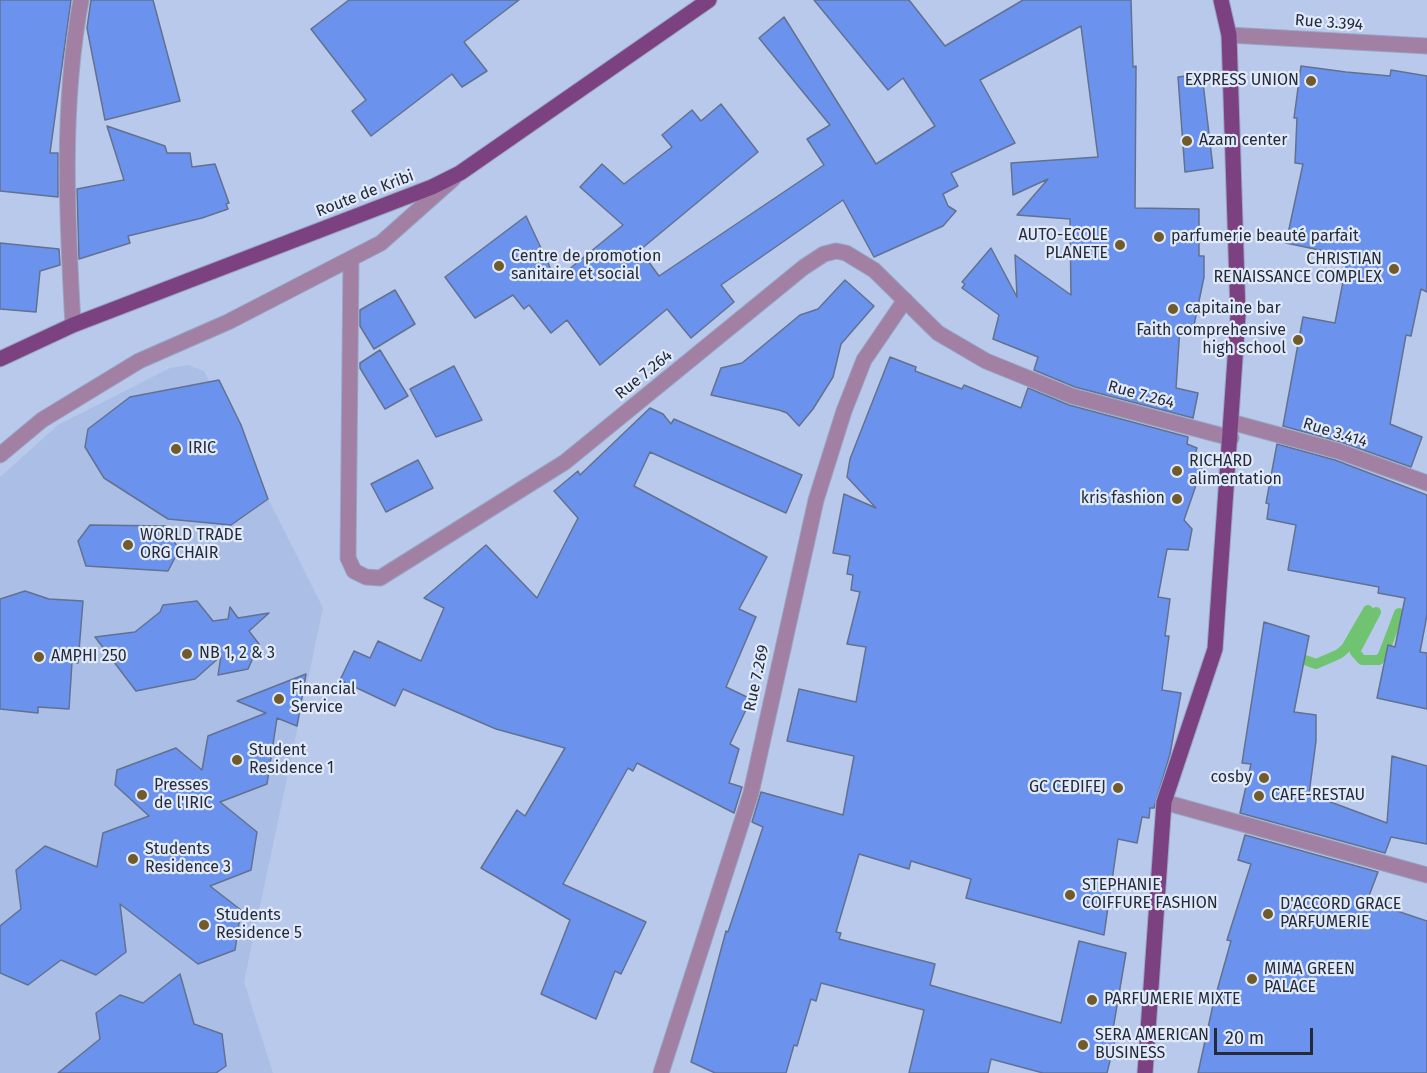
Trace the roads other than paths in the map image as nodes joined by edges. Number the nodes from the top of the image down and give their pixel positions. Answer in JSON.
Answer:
{"nodes":[{"id":1,"x":81,"y":0,"type":"edge"},
{"id":2,"x":709,"y":0,"type":"edge"},
{"id":3,"x":1221,"y":0,"type":"edge"},
{"id":4,"x":1229,"y":35,"type":"junction"},
{"id":5,"x":1427,"y":46,"type":"edge"},
{"id":6,"x":460,"y":173,"type":"junction"},
{"id":7,"x":351,"y":260,"type":"junction"},
{"id":8,"x":905,"y":300,"type":"junction"},
{"id":9,"x":73,"y":325,"type":"junction"},
{"id":10,"x":0,"y":358,"type":"edge"},
{"id":11,"x":1231,"y":422,"type":"junction"},
{"id":12,"x":1231,"y":438,"type":"junction"},
{"id":13,"x":0,"y":455,"type":"edge"},
{"id":14,"x":1427,"y":483,"type":"edge"},
{"id":15,"x":1164,"y":802,"type":"junction"},
{"id":16,"x":1427,"y":875,"type":"edge"},
{"id":17,"x":661,"y":1073,"type":"edge"},
{"id":18,"x":1144,"y":1073,"type":"edge"}],
"edges":[{"from":1,"to":9,"type":"street"},
{"from":2,"to":6,"type":"main road","name":"Route de Kribi"},
{"from":3,"to":4,"type":"main road"},
{"from":4,"to":5,"type":"street","name":"Rue 3.394"},
{"from":4,"to":11,"type":"main road"},
{"from":6,"to":7,"type":"street"},
{"from":6,"to":9,"type":"main road","name":"Route de Kribi"},
{"from":7,"to":8,"type":"street","name":"Rue 7.264"},
{"from":7,"to":13,"type":"street"},
{"from":8,"to":12,"type":"street","name":"Rue 7.264"},
{"from":8,"to":17,"type":"street","name":"Rue 7.269"},
{"from":9,"to":10,"type":"main road","name":"Route de Kribi"},
{"from":11,"to":12,"type":"main road"},
{"from":11,"to":14,"type":"street","name":"Rue 3.414"},
{"from":12,"to":15,"type":"main road"},
{"from":15,"to":16,"type":"street"},
{"from":15,"to":18,"type":"main road"}]}
